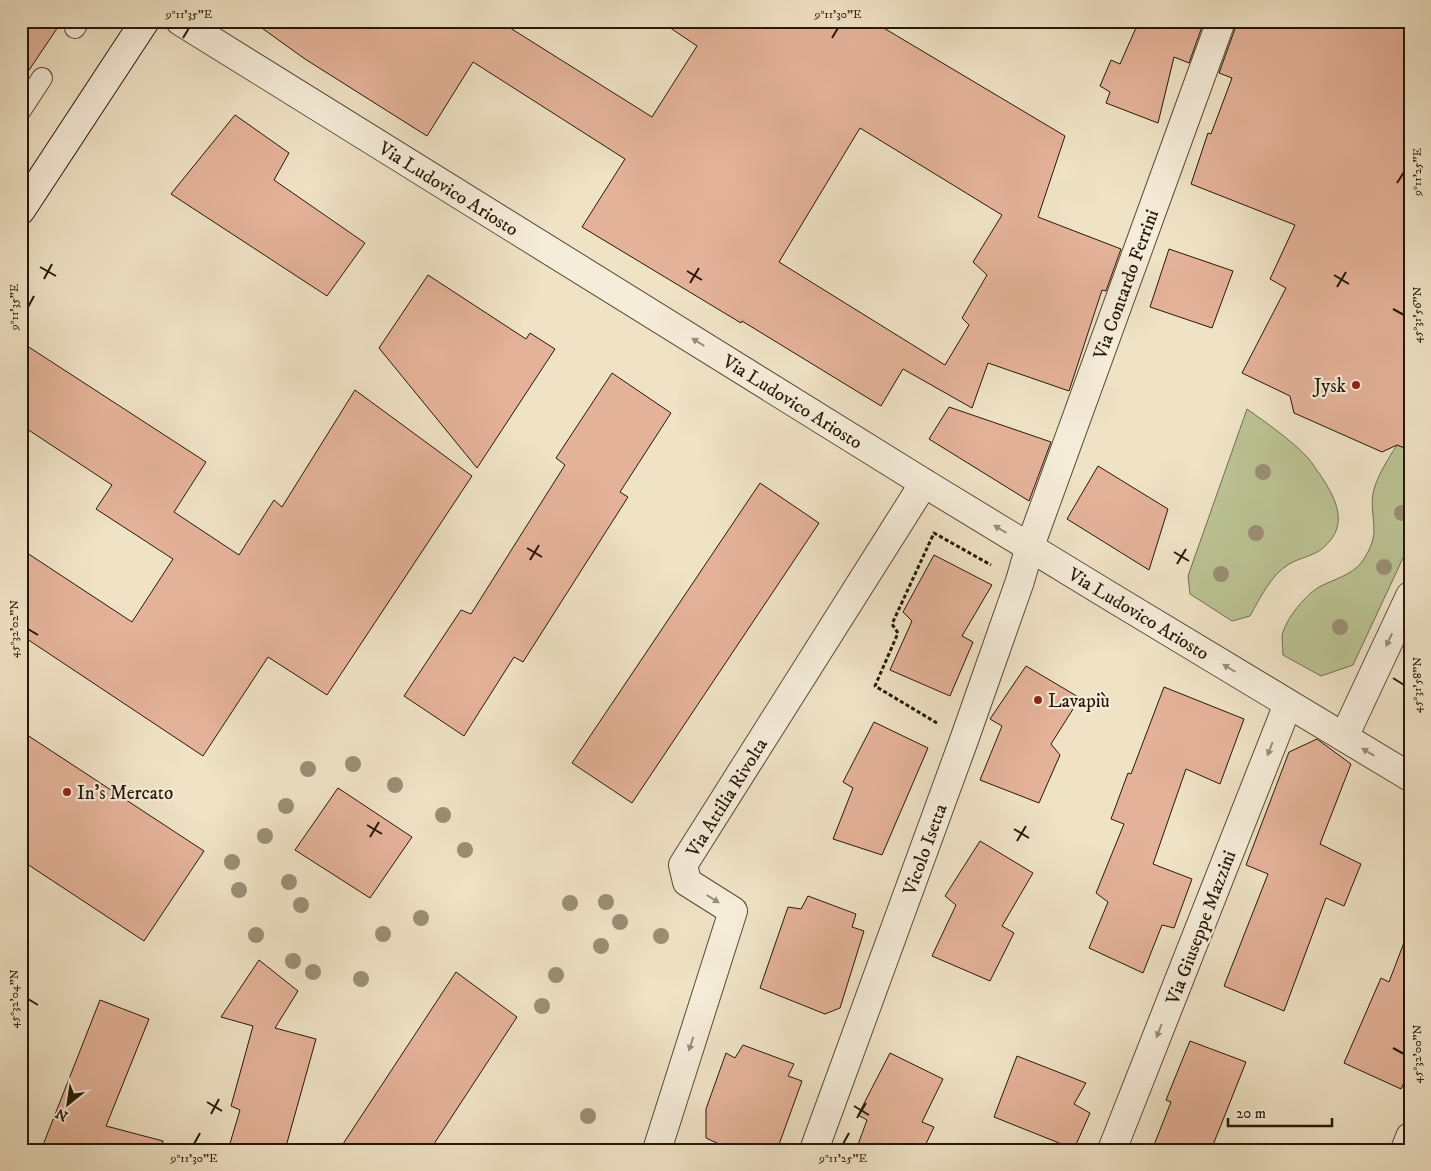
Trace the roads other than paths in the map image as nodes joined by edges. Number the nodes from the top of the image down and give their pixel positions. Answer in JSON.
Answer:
{"nodes":[{"id":1,"x":145,"y":21,"type":"edge"},
{"id":2,"x":180,"y":21,"type":"edge"},
{"id":3,"x":1221,"y":21,"type":"edge"},
{"id":4,"x":42,"y":78,"type":"dead end"},
{"id":5,"x":21,"y":110,"type":"edge"},
{"id":6,"x":21,"y":210,"type":"edge"},
{"id":7,"x":924,"y":483,"type":"junction"},
{"id":8,"x":1030,"y":546,"type":"junction"},
{"id":9,"x":1410,"y":596,"type":"edge"},
{"id":10,"x":1288,"y":704,"type":"junction"},
{"id":11,"x":1344,"y":737,"type":"junction"},
{"id":12,"x":1410,"y":777,"type":"edge"},
{"id":13,"x":1410,"y":1137,"type":"edge"},
{"id":14,"x":657,"y":1150,"type":"edge"},
{"id":15,"x":814,"y":1150,"type":"edge"},
{"id":16,"x":1112,"y":1150,"type":"edge"},
{"id":17,"x":1405,"y":1150,"type":"edge"}],
"edges":[{"from":1,"to":6,"type":"street"},
{"from":7,"to":2,"type":"street","name":"Via Ludovico Ariosto","one_way":true},
{"from":3,"to":8,"type":"street","name":"Via Contardo Ferrini"},
{"from":4,"to":5,"type":"lane"},
{"from":8,"to":7,"type":"street","name":"Via Ludovico Ariosto","one_way":true},
{"from":7,"to":14,"type":"street","name":"Via Attilia Rivolta","one_way":true},
{"from":10,"to":8,"type":"street","name":"Via Ludovico Ariosto","one_way":true},
{"from":8,"to":15,"type":"street","name":"Vicolo Isetta"},
{"from":9,"to":11,"type":"street","one_way":true},
{"from":10,"to":11,"type":"street","name":"Via Ludovico Ariosto"},
{"from":10,"to":16,"type":"street","name":"Via Giuseppe Mazzini","one_way":true},
{"from":12,"to":11,"type":"street","name":"Via Ludovico Ariosto","one_way":true},
{"from":13,"to":17,"type":"street"}]}
